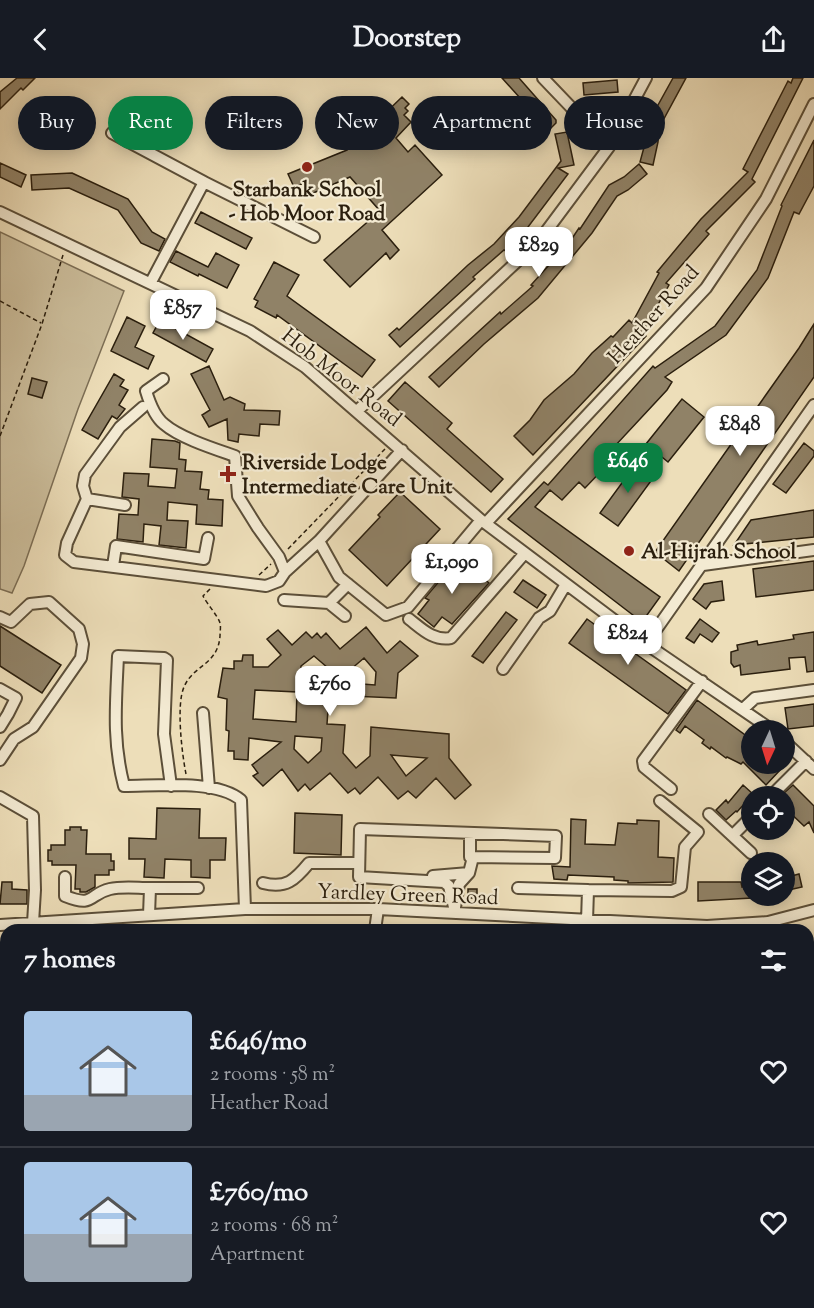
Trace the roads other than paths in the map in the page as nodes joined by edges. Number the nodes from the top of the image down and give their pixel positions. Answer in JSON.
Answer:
{"nodes":[{"id":1,"x":543,"y":78,"type":"edge"},
{"id":2,"x":646,"y":78,"type":"edge"},
{"id":3,"x":636,"y":96,"type":"edge"},
{"id":4,"x":564,"y":100,"type":"edge"},
{"id":5,"x":814,"y":104,"type":"edge"},
{"id":6,"x":144,"y":150,"type":"edge"},
{"id":7,"x":607,"y":150,"type":"edge"},
{"id":8,"x":204,"y":182,"type":"junction"},
{"id":9,"x":0,"y":212,"type":"edge"},
{"id":10,"x":314,"y":237,"type":"dead end"},
{"id":11,"x":151,"y":282,"type":"junction"},
{"id":12,"x":163,"y":379,"type":"dead end"},
{"id":13,"x":143,"y":407,"type":"dead end"},
{"id":14,"x":813,"y":409,"type":"edge"},
{"id":15,"x":357,"y":411,"type":"junction"},
{"id":16,"x":402,"y":450,"type":"junction"},
{"id":17,"x":87,"y":499,"type":"junction"},
{"id":18,"x":125,"y":505,"type":"dead end"},
{"id":19,"x":483,"y":522,"type":"junction"},
{"id":20,"x":208,"y":538,"type":"dead end"},
{"id":21,"x":319,"y":541,"type":"junction"},
{"id":22,"x":814,"y":550,"type":"edge"},
{"id":23,"x":525,"y":554,"type":"junction"},
{"id":24,"x":703,"y":565,"type":"junction"},
{"id":25,"x":113,"y":566,"type":"junction"},
{"id":26,"x":285,"y":572,"type":"junction"},
{"id":27,"x":348,"y":584,"type":"junction"},
{"id":28,"x":566,"y":584,"type":"junction"},
{"id":29,"x":284,"y":600,"type":"dead end"},
{"id":30,"x":328,"y":603,"type":"junction"},
{"id":31,"x":345,"y":616,"type":"dead end"},
{"id":32,"x":0,"y":617,"type":"edge"},
{"id":33,"x":409,"y":619,"type":"dead end"},
{"id":34,"x":646,"y":644,"type":"junction"},
{"id":35,"x":503,"y":669,"type":"dead end"},
{"id":36,"x":702,"y":681,"type":"junction"},
{"id":37,"x":0,"y":689,"type":"edge"},
{"id":38,"x":814,"y":690,"type":"edge"},
{"id":39,"x":743,"y":709,"type":"junction"},
{"id":40,"x":203,"y":713,"type":"dead end"},
{"id":41,"x":758,"y":720,"type":"edge"},
{"id":42,"x":0,"y":727,"type":"edge"},
{"id":43,"x":795,"y":751,"type":"edge"},
{"id":44,"x":0,"y":760,"type":"edge"},
{"id":45,"x":806,"y":761,"type":"junction"},
{"id":46,"x":814,"y":769,"type":"edge"},
{"id":47,"x":171,"y":786,"type":"junction"},
{"id":48,"x":781,"y":786,"type":"edge"},
{"id":49,"x":208,"y":788,"type":"junction"},
{"id":50,"x":671,"y":789,"type":"dead end"},
{"id":51,"x":0,"y":797,"type":"edge"},
{"id":52,"x":660,"y":801,"type":"dead end"},
{"id":53,"x":709,"y":814,"type":"dead end"},
{"id":54,"x":741,"y":827,"type":"edge"},
{"id":55,"x":470,"y":833,"type":"junction"},
{"id":56,"x":733,"y":835,"type":"junction"},
{"id":57,"x":750,"y":852,"type":"edge"},
{"id":58,"x":470,"y":857,"type":"dead end"},
{"id":59,"x":359,"y":863,"type":"junction"},
{"id":60,"x":469,"y":873,"type":"junction"},
{"id":61,"x":65,"y":877,"type":"dead end"},
{"id":62,"x":413,"y":879,"type":"junction"},
{"id":63,"x":244,"y":885,"type":"junction"},
{"id":64,"x":150,"y":888,"type":"junction"},
{"id":65,"x":198,"y":888,"type":"dead end"},
{"id":66,"x":518,"y":888,"type":"dead end"},
{"id":67,"x":588,"y":890,"type":"junction"},
{"id":68,"x":454,"y":905,"type":"junction"},
{"id":69,"x":245,"y":909,"type":"junction"},
{"id":70,"x":378,"y":909,"type":"junction"},
{"id":71,"x":814,"y":910,"type":"edge"},
{"id":72,"x":149,"y":915,"type":"junction"},
{"id":73,"x":587,"y":921,"type":"junction"},
{"id":74,"x":33,"y":923,"type":"junction"},
{"id":75,"x":16,"y":924,"type":"edge"},
{"id":76,"x":376,"y":924,"type":"edge"},
{"id":77,"x":558,"y":924,"type":"edge"},
{"id":78,"x":569,"y":924,"type":"edge"},
{"id":79,"x":626,"y":924,"type":"edge"},
{"id":80,"x":737,"y":924,"type":"edge"}],
"edges":[{"from":1,"to":4,"type":"street"},
{"from":2,"to":3,"type":"street"},
{"from":5,"to":19,"type":"street","name":"Heather Road"},
{"from":6,"to":8,"type":"street"},
{"from":7,"to":15,"type":"street"},
{"from":8,"to":10,"type":"street"},
{"from":8,"to":11,"type":"street"},
{"from":9,"to":11,"type":"street","name":"Hob Moor Road"},
{"from":11,"to":15,"type":"street","name":"Hob Moor Road"},
{"from":12,"to":26,"type":"street"},
{"from":13,"to":17,"type":"street"},
{"from":14,"to":24,"type":"street"},
{"from":15,"to":16,"type":"street","name":"Hob Moor Road"},
{"from":16,"to":19,"type":"street","name":"Hob Moor Road"},
{"from":16,"to":21,"type":"street"},
{"from":17,"to":18,"type":"street"},
{"from":17,"to":25,"type":"street"},
{"from":19,"to":23,"type":"street","name":"Hob Moor Road"},
{"from":19,"to":27,"type":"street","name":"Heather Road"},
{"from":20,"to":25,"type":"street"},
{"from":21,"to":26,"type":"street"},
{"from":21,"to":27,"type":"street"},
{"from":22,"to":24,"type":"street"},
{"from":23,"to":28,"type":"street","name":"Hob Moor Road"},
{"from":23,"to":33,"type":"street"},
{"from":24,"to":34,"type":"street"},
{"from":25,"to":26,"type":"street"},
{"from":27,"to":30,"type":"street"},
{"from":28,"to":34,"type":"street","name":"Hob Moor Road"},
{"from":28,"to":35,"type":"street"},
{"from":29,"to":30,"type":"street"},
{"from":30,"to":31,"type":"street"},
{"from":32,"to":44,"type":"street"},
{"from":34,"to":36,"type":"street","name":"Hob Moor Road"},
{"from":36,"to":39,"type":"street","name":"Hob Moor Road"},
{"from":36,"to":50,"type":"street"},
{"from":37,"to":42,"type":"street"},
{"from":38,"to":39,"type":"street"},
{"from":39,"to":41,"type":"street","name":"Hob Moor Road"},
{"from":40,"to":49,"type":"street"},
{"from":43,"to":45,"type":"street"},
{"from":45,"to":46,"type":"street"},
{"from":45,"to":48,"type":"street"},
{"from":47,"to":47,"type":"street"},
{"from":47,"to":49,"type":"street"},
{"from":49,"to":63,"type":"street"},
{"from":51,"to":74,"type":"street"},
{"from":52,"to":67,"type":"street"},
{"from":53,"to":56,"type":"street"},
{"from":54,"to":56,"type":"street"},
{"from":55,"to":58,"type":"street"},
{"from":55,"to":59,"type":"street"},
{"from":55,"to":60,"type":"street"},
{"from":56,"to":57,"type":"street"},
{"from":59,"to":62,"type":"street"},
{"from":59,"to":63,"type":"street"},
{"from":60,"to":62,"type":"street"},
{"from":60,"to":68,"type":"street"},
{"from":61,"to":64,"type":"street"},
{"from":62,"to":68,"type":"street"},
{"from":63,"to":69,"type":"street"},
{"from":64,"to":65,"type":"street"},
{"from":64,"to":72,"type":"street"},
{"from":66,"to":67,"type":"street"},
{"from":67,"to":73,"type":"street"},
{"from":68,"to":70,"type":"street","name":"Yardley Green Road"},
{"from":68,"to":77,"type":"street","name":"Yardley Green Road"},
{"from":69,"to":70,"type":"street","name":"Yardley Green Road"},
{"from":69,"to":72,"type":"street","name":"Yardley Green Road"},
{"from":70,"to":76,"type":"street"},
{"from":71,"to":80,"type":"street","name":"Yardley Green Road"},
{"from":72,"to":74,"type":"street","name":"Yardley Green Road"},
{"from":73,"to":78,"type":"street","name":"Yardley Green Road"},
{"from":73,"to":79,"type":"street","name":"Yardley Green Road"},
{"from":74,"to":75,"type":"street","name":"Yardley Green Road"}]}
